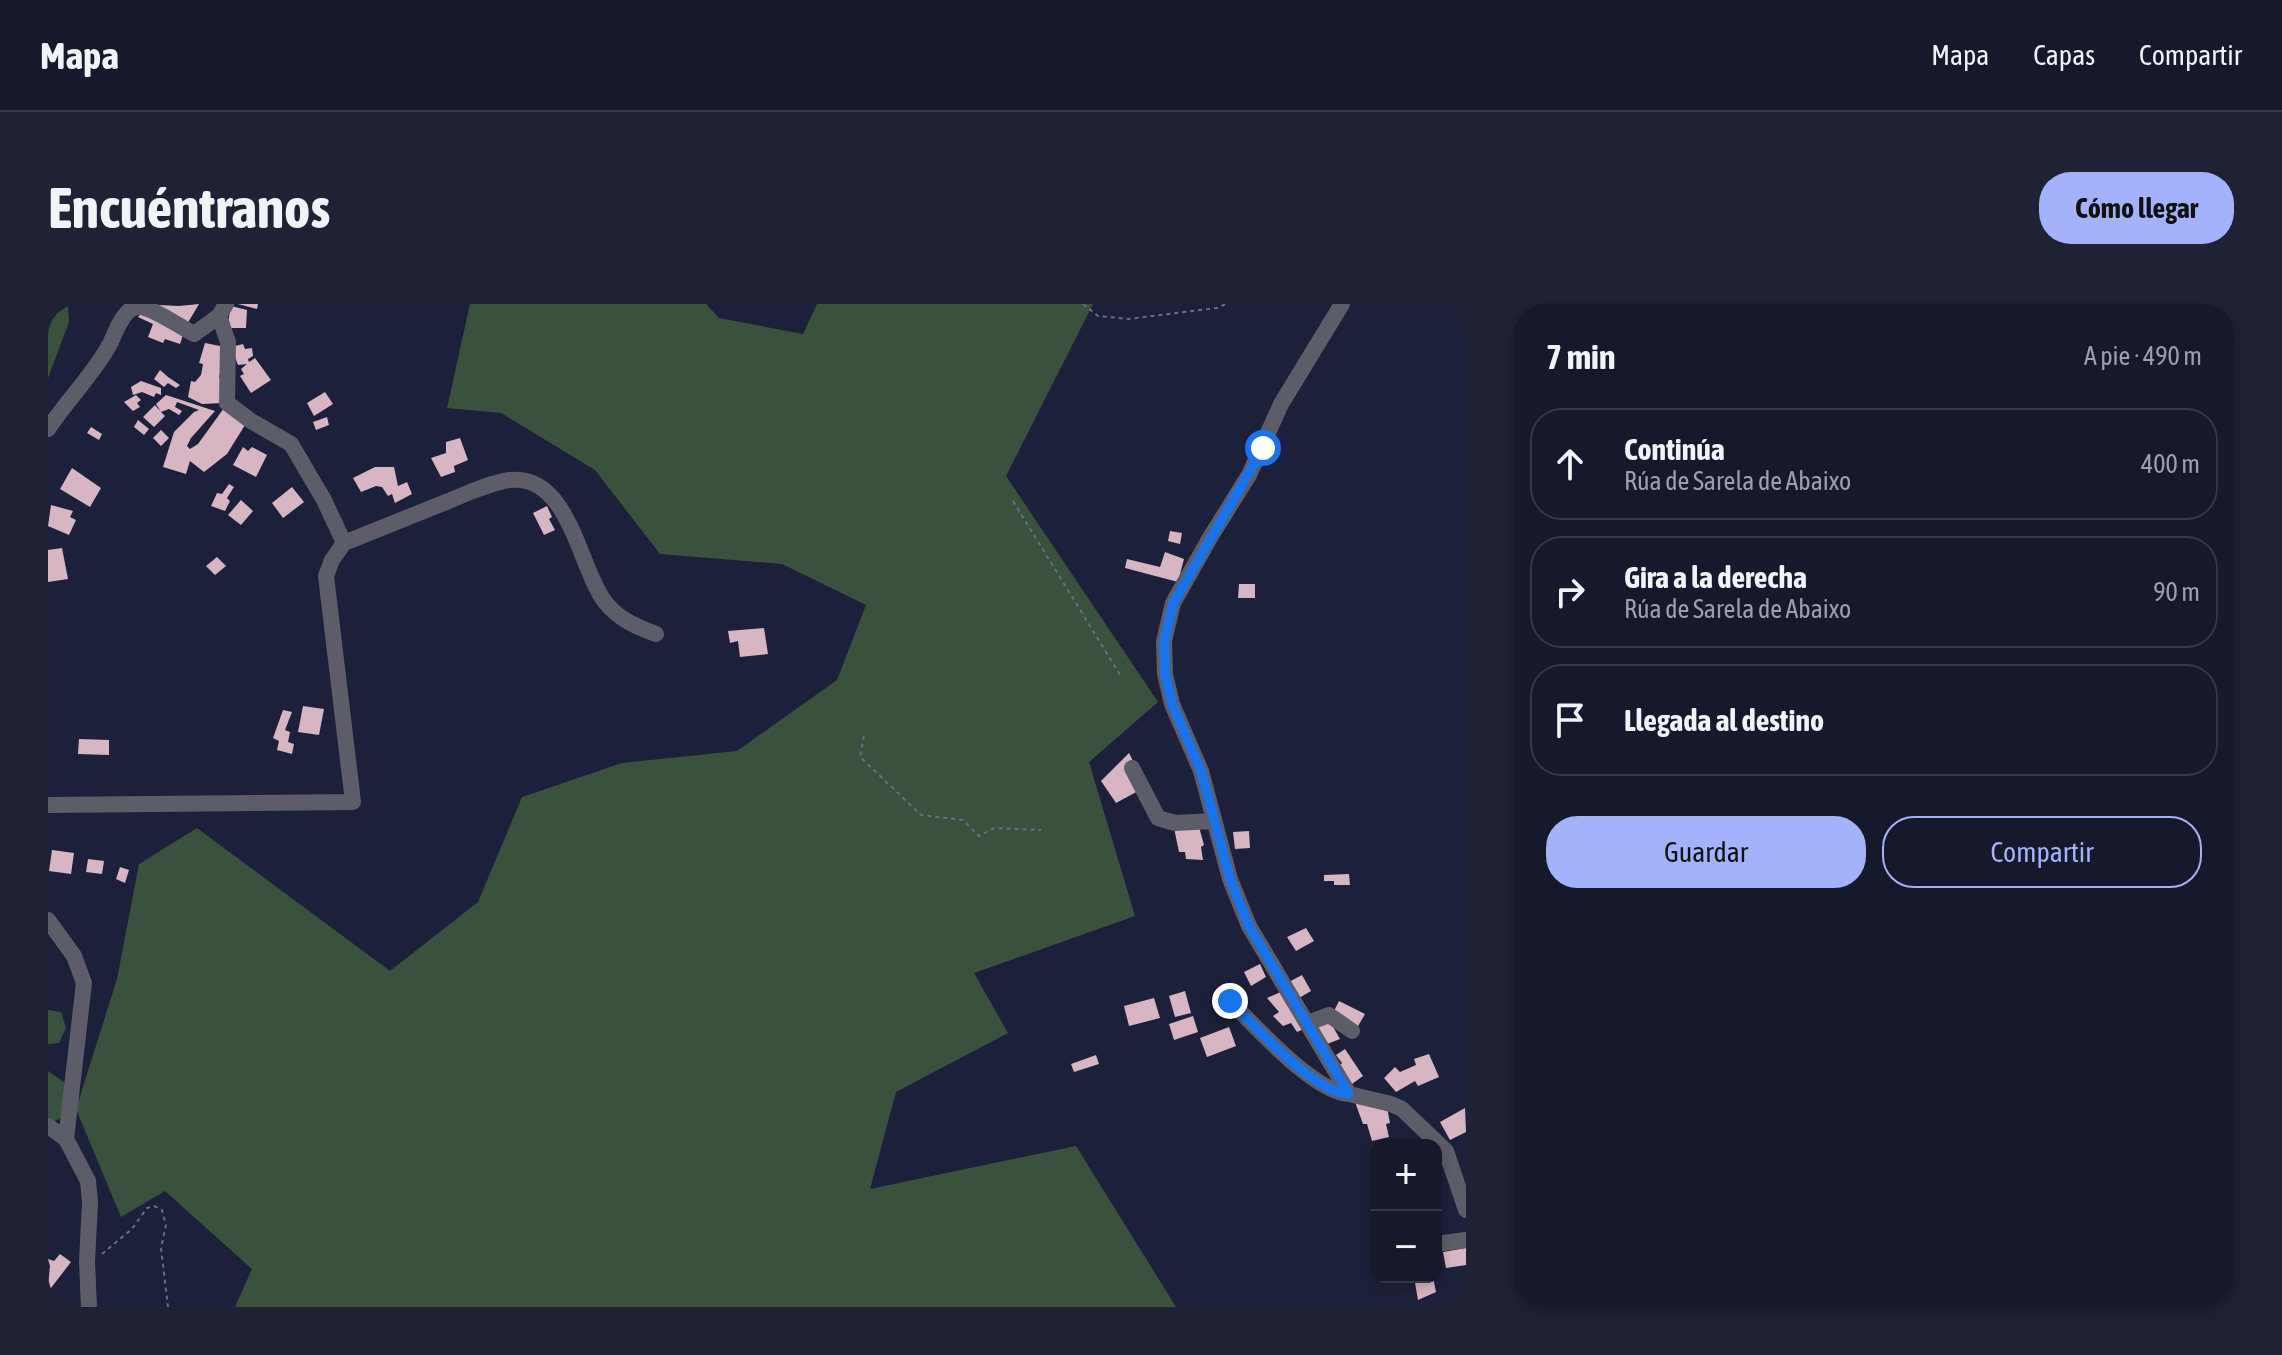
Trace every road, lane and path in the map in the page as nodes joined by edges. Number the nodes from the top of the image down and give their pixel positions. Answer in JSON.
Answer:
{"nodes":[{"id":1,"x":1083,"y":304,"type":"edge"},
{"id":2,"x":1226,"y":304,"type":"edge"},
{"id":3,"x":1342,"y":304,"type":"edge"},
{"id":4,"x":224,"y":307,"type":"edge"},
{"id":5,"x":194,"y":334,"type":"junction"},
{"id":6,"x":228,"y":342,"type":"junction"},
{"id":7,"x":48,"y":429,"type":"edge"},
{"id":8,"x":1013,"y":501,"type":"dead end"},
{"id":9,"x":344,"y":543,"type":"junction"},
{"id":10,"x":656,"y":634,"type":"dead end"},
{"id":11,"x":1122,"y":678,"type":"dead end"},
{"id":12,"x":864,"y":736,"type":"dead end"},
{"id":13,"x":1132,"y":768,"type":"dead end"},
{"id":14,"x":48,"y":805,"type":"edge"},
{"id":15,"x":1213,"y":821,"type":"junction"},
{"id":16,"x":1041,"y":830,"type":"dead end"},
{"id":17,"x":48,"y":920,"type":"edge"},
{"id":18,"x":1230,"y":1001,"type":"dead end"},
{"id":19,"x":1308,"y":1023,"type":"junction"},
{"id":20,"x":1352,"y":1031,"type":"dead end"},
{"id":21,"x":1349,"y":1094,"type":"junction"},
{"id":22,"x":48,"y":1126,"type":"edge"},
{"id":23,"x":66,"y":1139,"type":"junction"},
{"id":24,"x":1466,"y":1210,"type":"edge"},
{"id":25,"x":1466,"y":1240,"type":"edge"},
{"id":26,"x":1442,"y":1243,"type":"edge"},
{"id":27,"x":87,"y":1262,"type":"junction"},
{"id":28,"x":89,"y":1307,"type":"edge"},
{"id":29,"x":168,"y":1307,"type":"edge"}],
"edges":[{"from":1,"to":2,"type":"path"},
{"from":3,"to":15,"type":"street"},
{"from":4,"to":5,"type":"street"},
{"from":4,"to":6,"type":"street"},
{"from":5,"to":6,"type":"street"},
{"from":5,"to":7,"type":"street"},
{"from":6,"to":9,"type":"street"},
{"from":8,"to":11,"type":"path"},
{"from":9,"to":10,"type":"street"},
{"from":9,"to":14,"type":"street"},
{"from":12,"to":16,"type":"path"},
{"from":13,"to":15,"type":"street"},
{"from":15,"to":19,"type":"street"},
{"from":17,"to":23,"type":"street"},
{"from":18,"to":21,"type":"street"},
{"from":19,"to":20,"type":"street"},
{"from":19,"to":21,"type":"street"},
{"from":21,"to":24,"type":"street"},
{"from":22,"to":23,"type":"street"},
{"from":23,"to":27,"type":"street"},
{"from":25,"to":26,"type":"street"},
{"from":27,"to":28,"type":"street"},
{"from":27,"to":29,"type":"path"}]}
